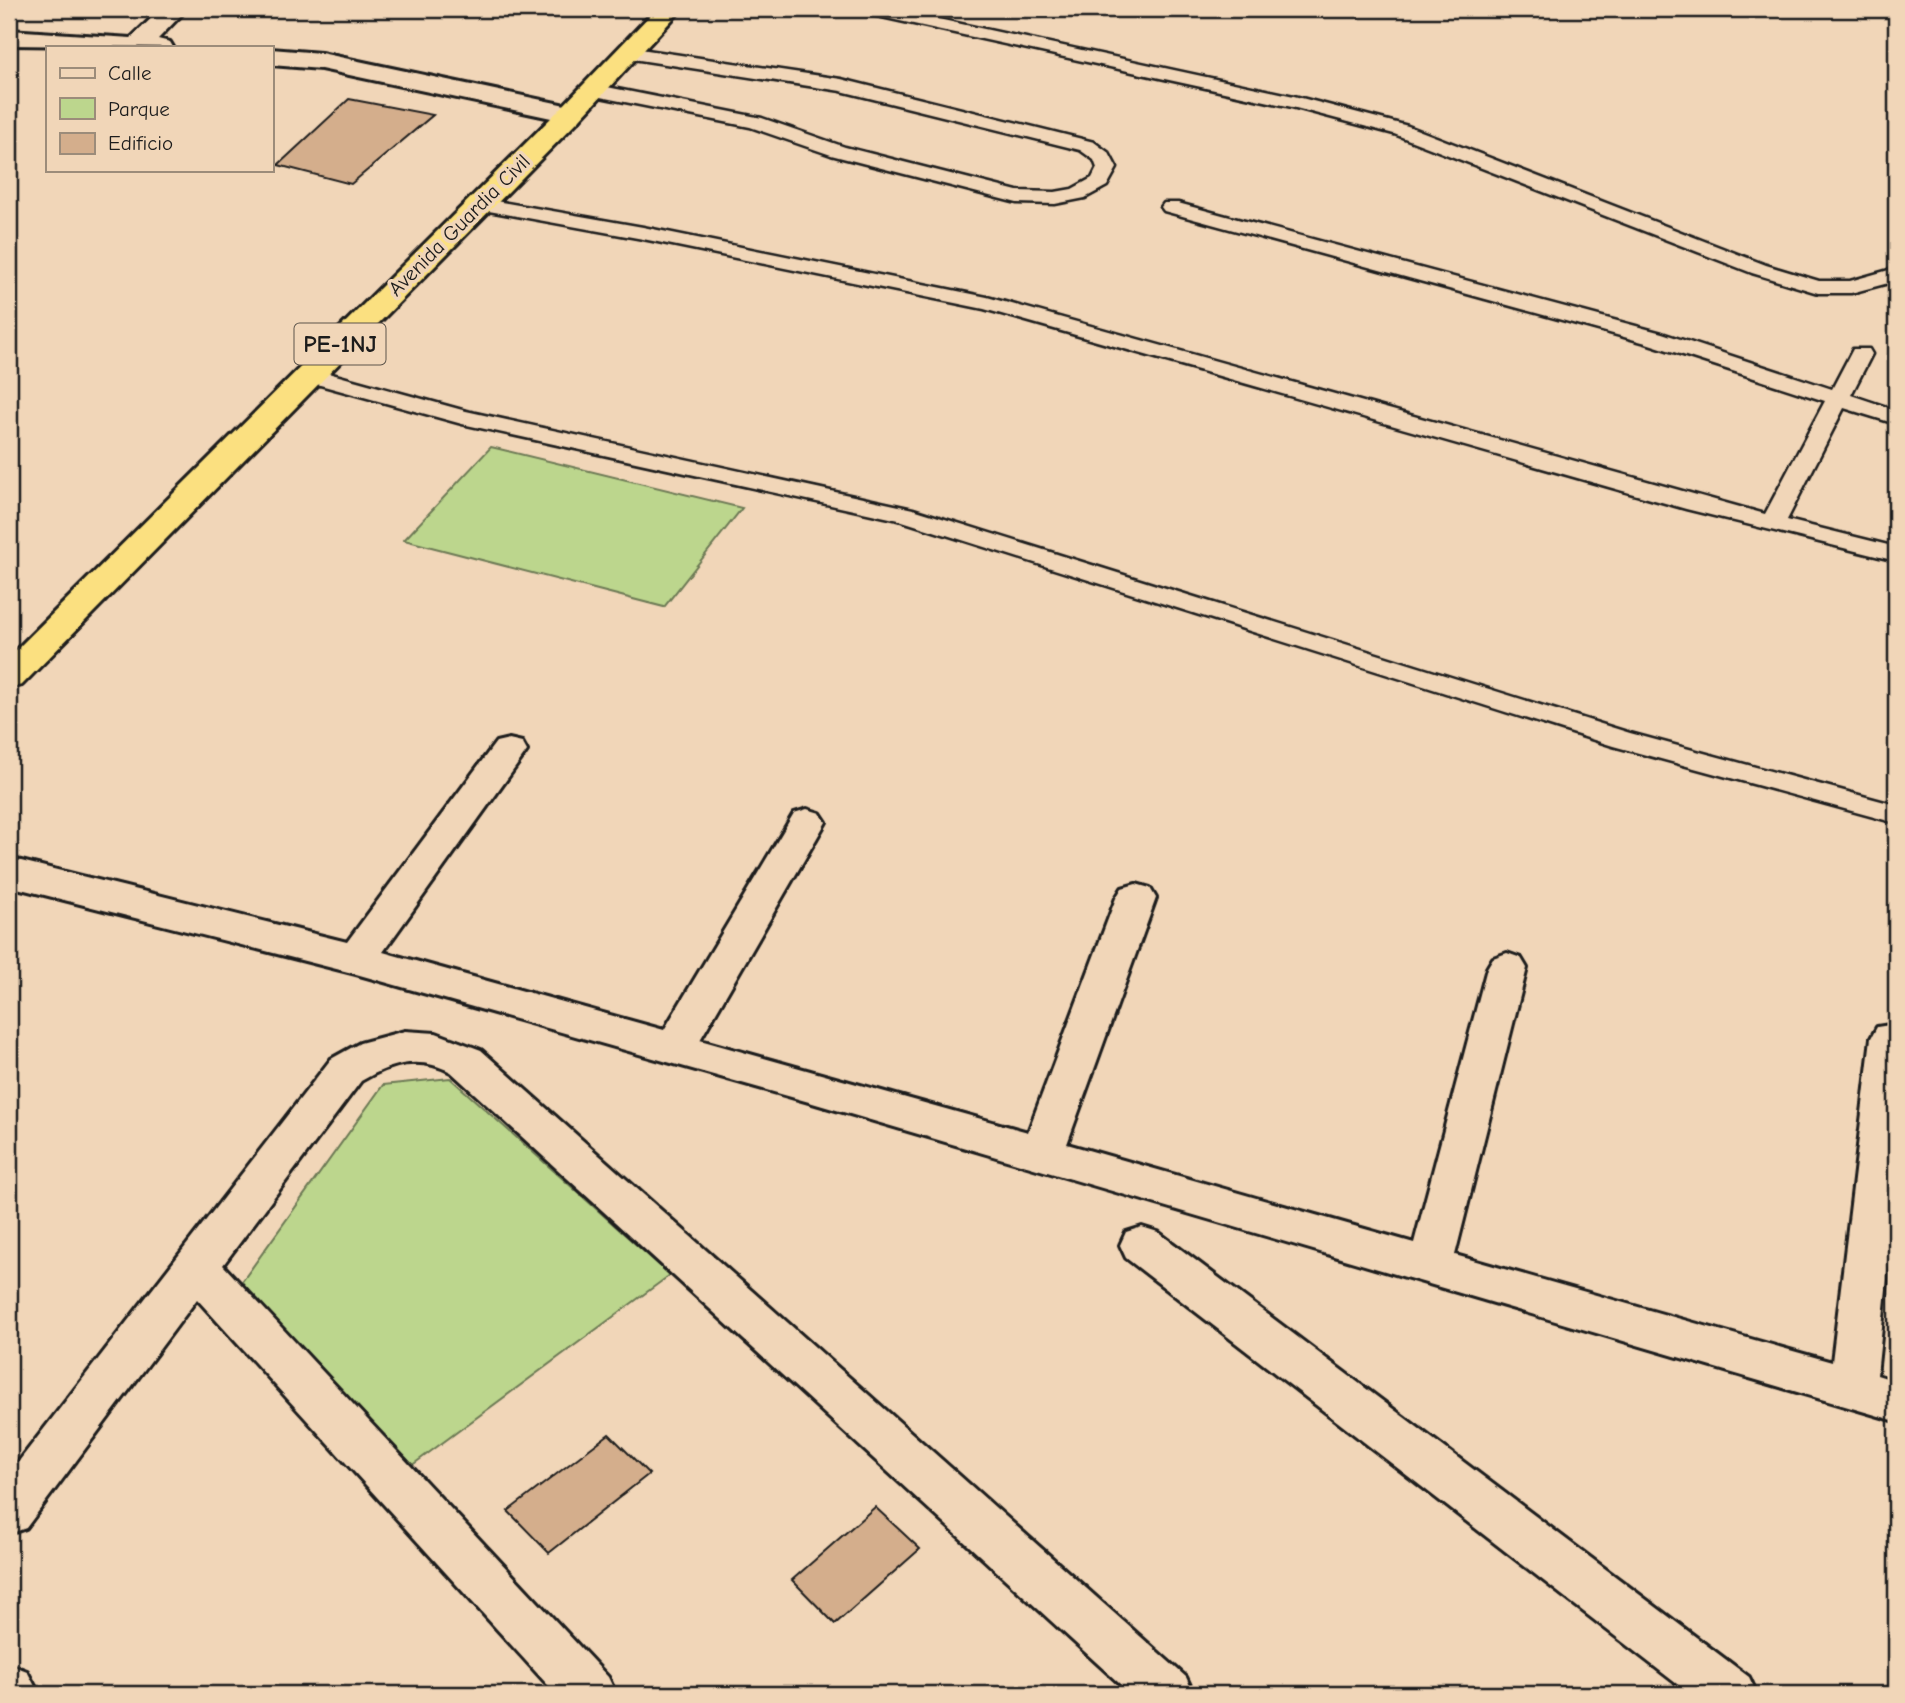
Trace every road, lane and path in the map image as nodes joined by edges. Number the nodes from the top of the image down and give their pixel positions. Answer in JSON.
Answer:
{"nodes":[{"id":1,"x":175,"y":9,"type":"edge"},
{"id":2,"x":670,"y":9,"type":"edge"},
{"id":3,"x":868,"y":9,"type":"edge"},
{"id":4,"x":9,"y":38,"type":"edge"},
{"id":5,"x":149,"y":46,"type":"edge"},
{"id":6,"x":627,"y":53,"type":"junction"},
{"id":7,"x":273,"y":57,"type":"edge"},
{"id":8,"x":592,"y":90,"type":"junction"},
{"id":9,"x":570,"y":114,"type":"junction"},
{"id":10,"x":479,"y":204,"type":"junction"},
{"id":11,"x":1171,"y":207,"type":"dead end"},
{"id":12,"x":1896,"y":274,"type":"edge"},
{"id":13,"x":1861,"y":354,"type":"dead end"},
{"id":14,"x":310,"y":375,"type":"junction"},
{"id":15,"x":1838,"y":398,"type":"junction"},
{"id":16,"x":1896,"y":417,"type":"edge"},
{"id":17,"x":1773,"y":523,"type":"junction"},
{"id":18,"x":1896,"y":554,"type":"edge"},
{"id":19,"x":12,"y":668,"type":"edge"},
{"id":20,"x":509,"y":751,"type":"dead end"},
{"id":21,"x":1896,"y":814,"type":"edge"},
{"id":22,"x":807,"y":822,"type":"dead end"},
{"id":23,"x":14,"y":881,"type":"edge"},
{"id":24,"x":1136,"y":898,"type":"dead end"},
{"id":25,"x":356,"y":959,"type":"junction"},
{"id":26,"x":1507,"y":968,"type":"dead end"},
{"id":27,"x":1892,"y":1038,"type":"dead end"},
{"id":28,"x":674,"y":1049,"type":"junction"},
{"id":29,"x":1042,"y":1153,"type":"junction"},
{"id":30,"x":1142,"y":1245,"type":"dead end"},
{"id":31,"x":1430,"y":1266,"type":"junction"},
{"id":32,"x":197,"y":1268,"type":"junction"},
{"id":33,"x":1852,"y":1388,"type":"junction"},
{"id":34,"x":1896,"y":1401,"type":"edge"},
{"id":35,"x":9,"y":1512,"type":"edge"},
{"id":36,"x":9,"y":1688,"type":"edge"},
{"id":37,"x":13,"y":1694,"type":"edge"},
{"id":38,"x":590,"y":1694,"type":"edge"},
{"id":39,"x":1168,"y":1694,"type":"edge"},
{"id":40,"x":1731,"y":1694,"type":"edge"}],
"edges":[{"from":1,"to":5,"type":"street"},
{"from":2,"to":6,"type":"highway","name":"Avenida Guardia Civil","number":"PE-1NJ"},
{"from":3,"to":12,"type":"lane"},
{"from":4,"to":5,"type":"street"},
{"from":6,"to":8,"type":"highway","name":"Avenida Guardia Civil","number":"PE-1NJ"},
{"from":6,"to":8,"type":"lane"},
{"from":7,"to":9,"type":"street"},
{"from":8,"to":9,"type":"highway","name":"Avenida Guardia Civil","number":"PE-1NJ"},
{"from":9,"to":10,"type":"highway","name":"Avenida Guardia Civil","number":"PE-1NJ"},
{"from":10,"to":14,"type":"highway","name":"Avenida Guardia Civil","number":"PE-1NJ"},
{"from":10,"to":17,"type":"lane"},
{"from":11,"to":15,"type":"lane"},
{"from":13,"to":15,"type":"lane"},
{"from":14,"to":19,"type":"highway","name":"Avenida Guardia Civil","number":"PE-1NJ"},
{"from":14,"to":21,"type":"lane"},
{"from":15,"to":16,"type":"lane"},
{"from":15,"to":17,"type":"lane"},
{"from":17,"to":18,"type":"lane"},
{"from":20,"to":25,"type":"street"},
{"from":22,"to":28,"type":"street"},
{"from":23,"to":25,"type":"street"},
{"from":24,"to":29,"type":"street"},
{"from":25,"to":28,"type":"street"},
{"from":26,"to":31,"type":"street"},
{"from":27,"to":33,"type":"street"},
{"from":28,"to":29,"type":"street"},
{"from":29,"to":31,"type":"street"},
{"from":30,"to":40,"type":"street"},
{"from":31,"to":33,"type":"street"},
{"from":32,"to":35,"type":"street"},
{"from":32,"to":38,"type":"street"},
{"from":32,"to":39,"type":"street"},
{"from":33,"to":34,"type":"street"},
{"from":36,"to":37,"type":"street"}]}
